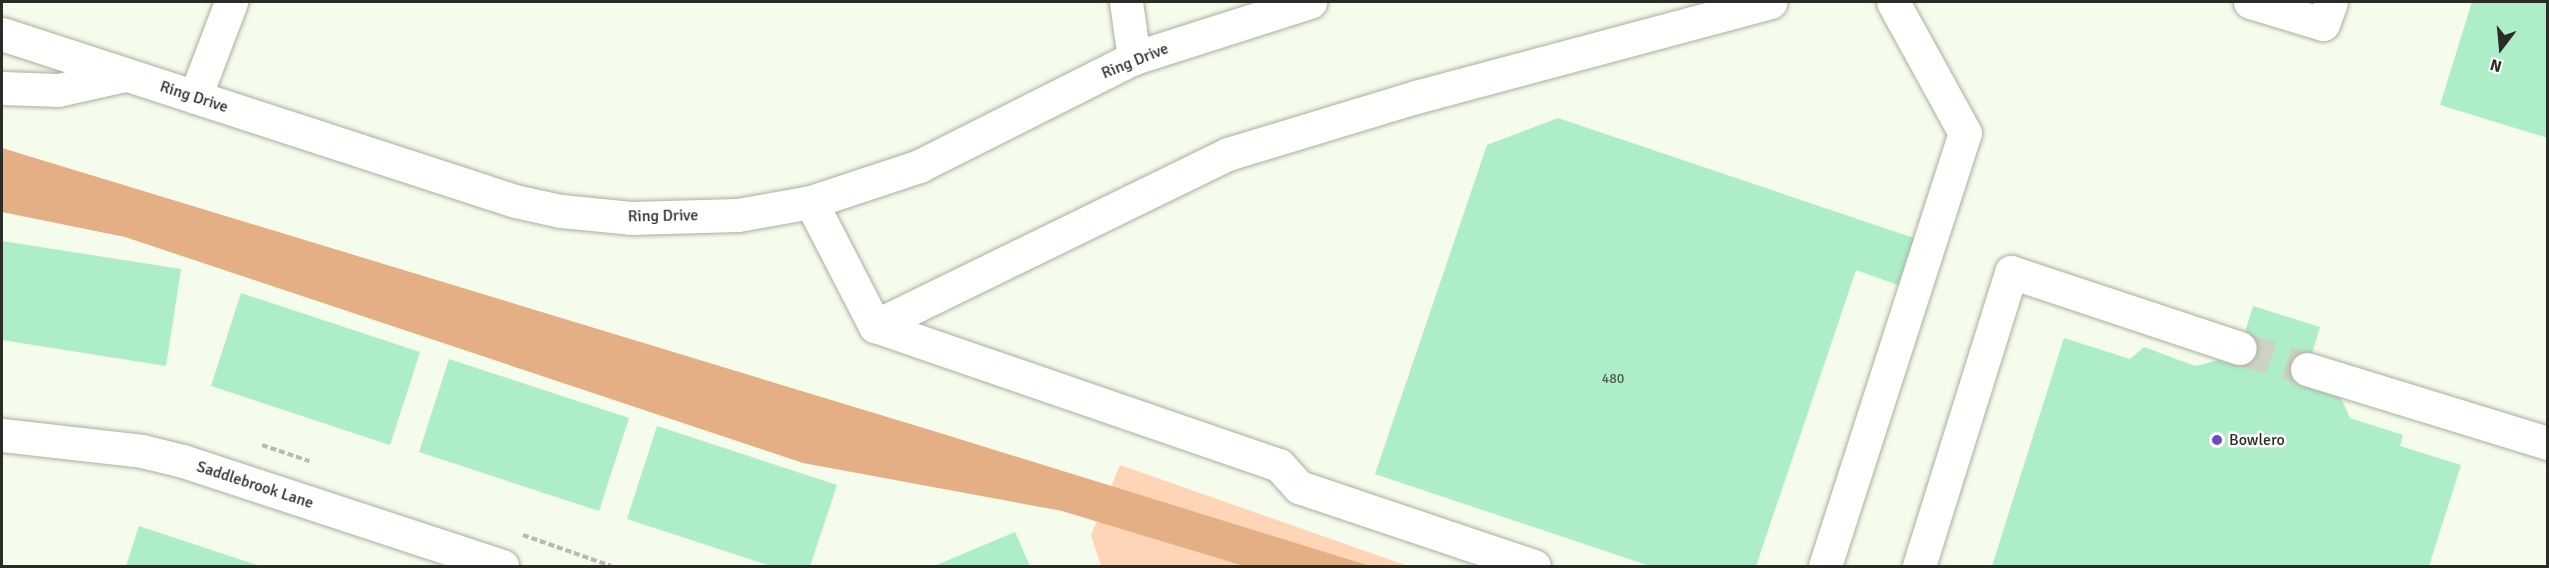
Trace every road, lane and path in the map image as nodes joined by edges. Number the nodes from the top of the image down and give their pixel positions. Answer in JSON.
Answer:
{"nodes":[{"id":1,"x":231,"y":2,"type":"edge"},
{"id":2,"x":1126,"y":2,"type":"edge"},
{"id":3,"x":1310,"y":2,"type":"edge"},
{"id":4,"x":1770,"y":2,"type":"edge"},
{"id":5,"x":1893,"y":2,"type":"edge"},
{"id":6,"x":2250,"y":2,"type":"edge"},
{"id":7,"x":2331,"y":2,"type":"edge"},
{"id":8,"x":2,"y":34,"type":"edge"},
{"id":9,"x":1134,"y":57,"type":"junction"},
{"id":10,"x":125,"y":75,"type":"junction"},
{"id":11,"x":2,"y":88,"type":"edge"},
{"id":12,"x":195,"y":97,"type":"junction"},
{"id":13,"x":811,"y":202,"type":"junction"},
{"id":14,"x":875,"y":326,"type":"junction"},
{"id":15,"x":2240,"y":348,"type":"tunnel mouth"},
{"id":16,"x":2307,"y":369,"type":"tunnel mouth"},
{"id":17,"x":2,"y":435,"type":"edge"},
{"id":18,"x":2547,"y":443,"type":"edge"},
{"id":19,"x":502,"y":567,"type":"edge"},
{"id":20,"x":1534,"y":567,"type":"edge"},
{"id":21,"x":1825,"y":567,"type":"edge"},
{"id":22,"x":1919,"y":567,"type":"edge"}],
"edges":[{"from":1,"to":12,"type":"street"},
{"from":2,"to":9,"type":"street"},
{"from":3,"to":9,"type":"street","name":"Ring Drive"},
{"from":4,"to":14,"type":"street"},
{"from":5,"to":21,"type":"street"},
{"from":6,"to":7,"type":"street"},
{"from":8,"to":10,"type":"street","name":"Ring Drive"},
{"from":9,"to":13,"type":"street","name":"Ring Drive"},
{"from":10,"to":11,"type":"street"},
{"from":10,"to":12,"type":"street","name":"Ring Drive"},
{"from":12,"to":13,"type":"street","name":"Ring Drive"},
{"from":13,"to":14,"type":"street"},
{"from":14,"to":20,"type":"street"},
{"from":15,"to":22,"type":"street"},
{"from":16,"to":18,"type":"street"},
{"from":17,"to":19,"type":"street","name":"Saddlebrook Lane"}]}
